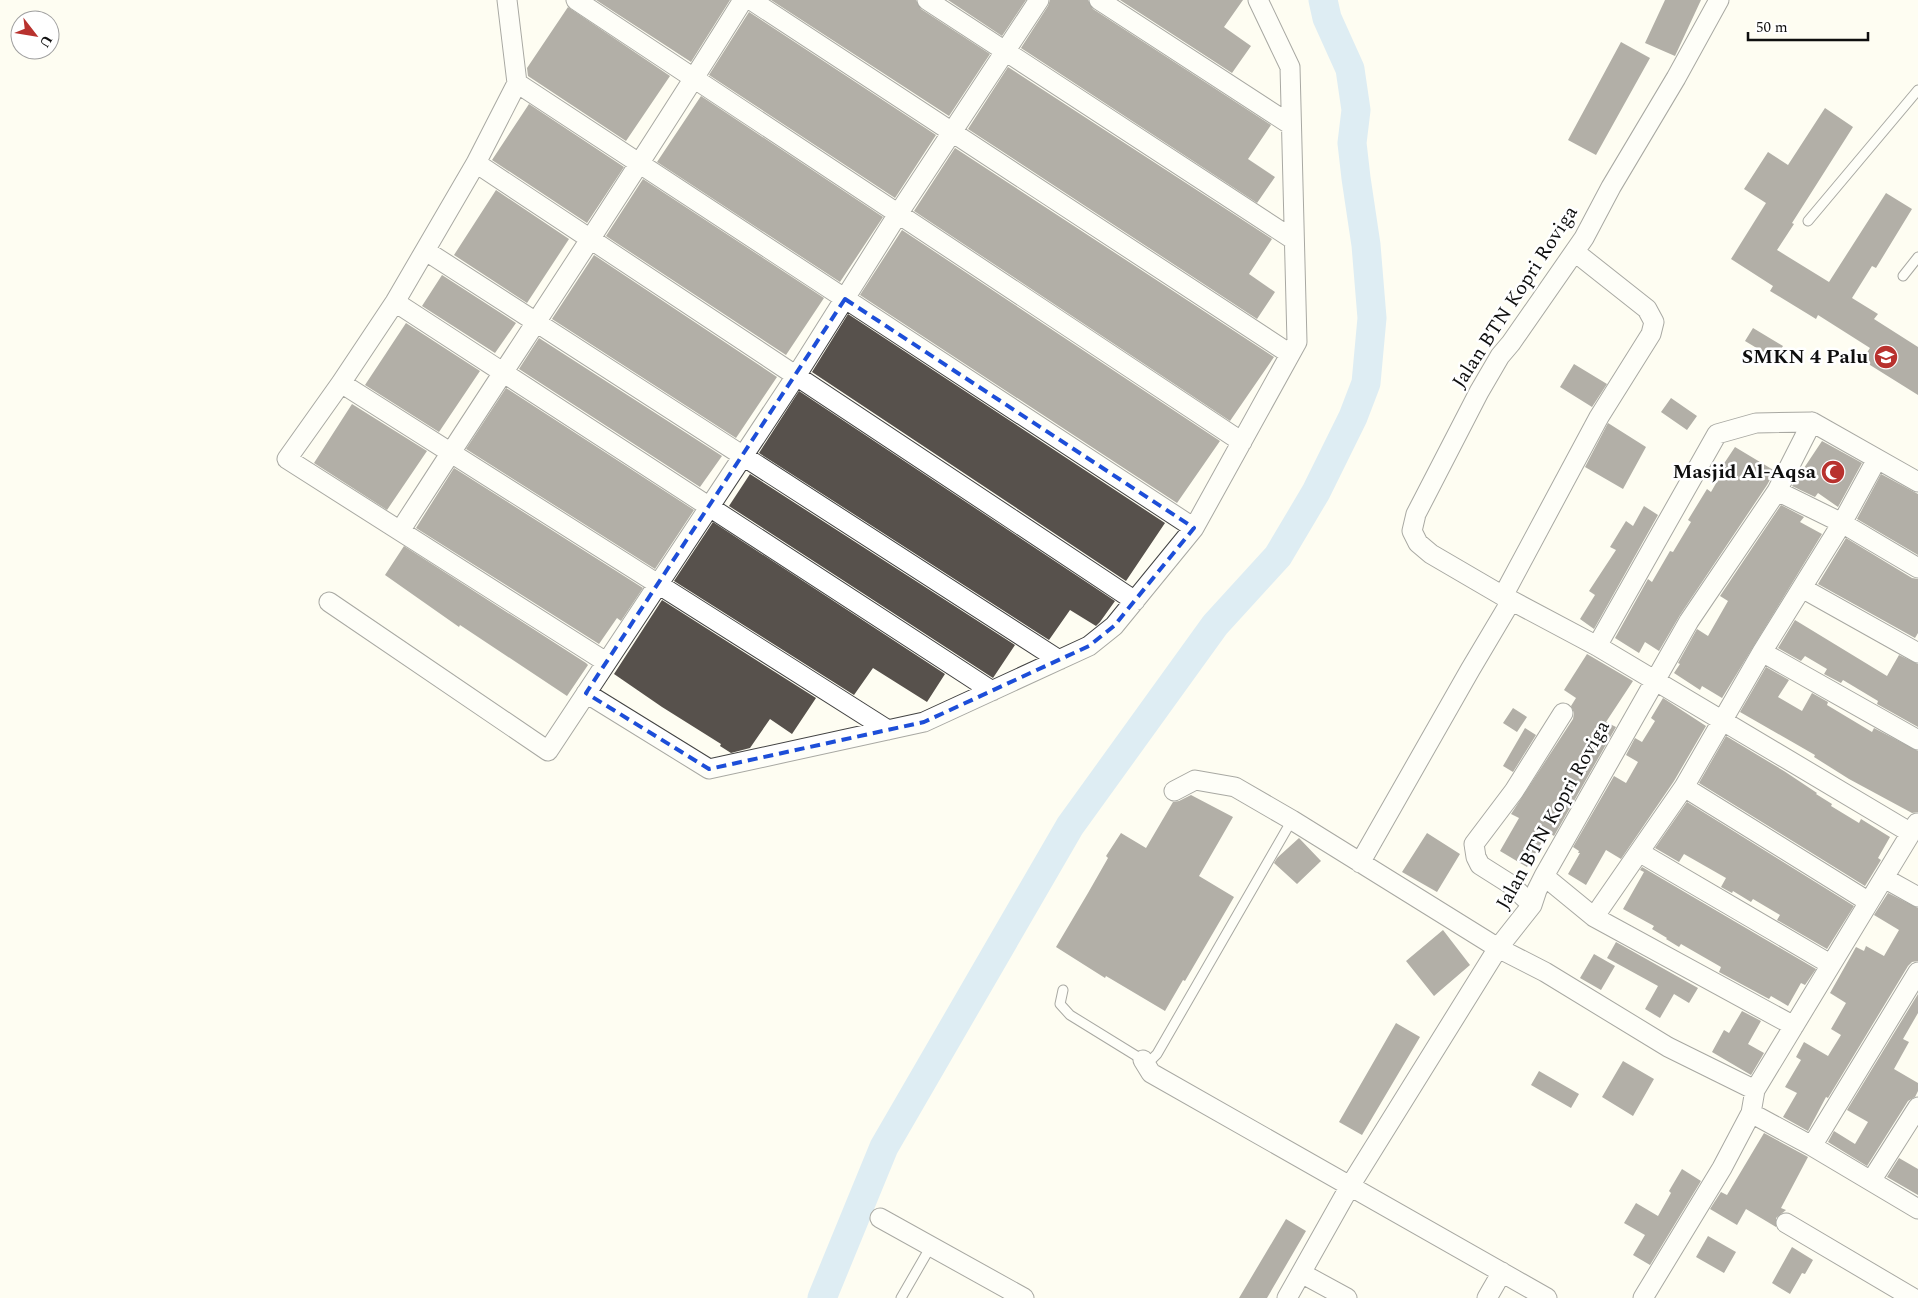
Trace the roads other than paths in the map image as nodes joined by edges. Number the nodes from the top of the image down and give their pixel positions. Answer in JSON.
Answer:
{"nodes":[{"id":1,"x":507,"y":0,"type":"edge"},
{"id":2,"x":576,"y":0,"type":"edge"},
{"id":3,"x":743,"y":0,"type":"edge"},
{"id":4,"x":751,"y":0,"type":"edge"},
{"id":5,"x":927,"y":0,"type":"edge"},
{"id":6,"x":1039,"y":0,"type":"edge"},
{"id":7,"x":1099,"y":0,"type":"edge"},
{"id":8,"x":1258,"y":0,"type":"edge"},
{"id":9,"x":1719,"y":0,"type":"edge"},
{"id":10,"x":1006,"y":52,"type":"junction"},
{"id":11,"x":694,"y":78,"type":"junction"},
{"id":12,"x":517,"y":83,"type":"junction"},
{"id":13,"x":1918,"y":90,"type":"edge"},
{"id":14,"x":1291,"y":125,"type":"junction"},
{"id":15,"x":952,"y":132,"type":"junction"},
{"id":16,"x":476,"y":163,"type":"junction"},
{"id":17,"x":640,"y":164,"type":"junction"},
{"id":18,"x":898,"y":214,"type":"junction"},
{"id":19,"x":1808,"y":221,"type":"dead end"},
{"id":20,"x":590,"y":238,"type":"junction"},
{"id":21,"x":1294,"y":240,"type":"junction"},
{"id":22,"x":426,"y":251,"type":"junction"},
{"id":23,"x":1575,"y":252,"type":"junction"},
{"id":24,"x":1918,"y":257,"type":"edge"},
{"id":25,"x":1903,"y":276,"type":"dead end"},
{"id":26,"x":845,"y":299,"type":"junction"},
{"id":27,"x":395,"y":302,"type":"junction"},
{"id":28,"x":535,"y":322,"type":"junction"},
{"id":29,"x":1290,"y":354,"type":"junction"},
{"id":30,"x":503,"y":373,"type":"junction"},
{"id":31,"x":796,"y":376,"type":"junction"},
{"id":32,"x":341,"y":383,"type":"junction"},
{"id":33,"x":1812,"y":422,"type":"junction"},
{"id":34,"x":1242,"y":442,"type":"junction"},
{"id":35,"x":450,"y":453,"type":"junction"},
{"id":36,"x":743,"y":456,"type":"junction"},
{"id":37,"x":1877,"y":458,"type":"junction"},
{"id":38,"x":1918,"y":482,"type":"edge"},
{"id":39,"x":1777,"y":492,"type":"junction"},
{"id":40,"x":709,"y":507,"type":"junction"},
{"id":41,"x":1842,"y":523,"type":"junction"},
{"id":42,"x":1194,"y":528,"type":"junction"},
{"id":43,"x":400,"y":531,"type":"junction"},
{"id":44,"x":1918,"y":568,"type":"edge"},
{"id":45,"x":658,"y":584,"type":"junction"},
{"id":46,"x":1802,"y":588,"type":"junction"},
{"id":47,"x":1507,"y":599,"type":"junction"},
{"id":48,"x":1135,"y":601,"type":"junction"},
{"id":49,"x":329,"y":602,"type":"dead end"},
{"id":50,"x":1597,"y":646,"type":"junction"},
{"id":51,"x":1762,"y":652,"type":"junction"},
{"id":52,"x":1918,"y":653,"type":"edge"},
{"id":53,"x":1059,"y":660,"type":"junction"},
{"id":54,"x":606,"y":662,"type":"junction"},
{"id":55,"x":1654,"y":680,"type":"junction"},
{"id":56,"x":992,"y":691,"type":"junction"},
{"id":57,"x":586,"y":694,"type":"junction"},
{"id":58,"x":1563,"y":713,"type":"dead end"},
{"id":59,"x":1722,"y":719,"type":"junction"},
{"id":60,"x":888,"y":730,"type":"junction"},
{"id":61,"x":1918,"y":740,"type":"edge"},
{"id":62,"x":1684,"y":787,"type":"junction"},
{"id":63,"x":1174,"y":791,"type":"dead end"},
{"id":64,"x":1292,"y":820,"type":"junction"},
{"id":65,"x":1915,"y":827,"type":"edge"},
{"id":66,"x":1639,"y":852,"type":"junction"},
{"id":67,"x":1360,"y":863,"type":"junction"},
{"id":68,"x":1544,"y":876,"type":"junction"},
{"id":69,"x":1884,"y":878,"type":"junction"},
{"id":70,"x":1918,"y":897,"type":"edge"},
{"id":71,"x":1869,"y":902,"type":"junction"},
{"id":72,"x":1532,"y":905,"type":"junction"},
{"id":73,"x":1594,"y":917,"type":"junction"},
{"id":74,"x":1498,"y":948,"type":"junction"},
{"id":75,"x":1830,"y":964,"type":"junction"},
{"id":76,"x":1918,"y":972,"type":"edge"},
{"id":77,"x":1063,"y":990,"type":"dead end"},
{"id":78,"x":1794,"y":1026,"type":"junction"},
{"id":79,"x":1143,"y":1060,"type":"junction"},
{"id":80,"x":1755,"y":1090,"type":"junction"},
{"id":81,"x":1751,"y":1113,"type":"junction"},
{"id":82,"x":1916,"y":1113,"type":"edge"},
{"id":83,"x":1812,"y":1146,"type":"junction"},
{"id":84,"x":1870,"y":1181,"type":"junction"},
{"id":85,"x":1350,"y":1186,"type":"junction"},
{"id":86,"x":1918,"y":1209,"type":"edge"},
{"id":87,"x":880,"y":1218,"type":"dead end"},
{"id":88,"x":1786,"y":1223,"type":"dead end"},
{"id":89,"x":931,"y":1246,"type":"junction"},
{"id":90,"x":1502,"y":1272,"type":"junction"},
{"id":91,"x":1301,"y":1273,"type":"junction"},
{"id":92,"x":901,"y":1298,"type":"edge"},
{"id":93,"x":1024,"y":1298,"type":"edge"},
{"id":94,"x":1287,"y":1298,"type":"edge"},
{"id":95,"x":1347,"y":1298,"type":"edge"},
{"id":96,"x":1487,"y":1298,"type":"edge"},
{"id":97,"x":1547,"y":1298,"type":"edge"},
{"id":98,"x":1643,"y":1298,"type":"edge"},
{"id":99,"x":1913,"y":1298,"type":"edge"}],
"edges":[{"from":1,"to":12,"type":"street"},
{"from":2,"to":11,"type":"street"},
{"from":3,"to":11,"type":"street"},
{"from":4,"to":15,"type":"street"},
{"from":5,"to":10,"type":"street"},
{"from":6,"to":10,"type":"street"},
{"from":7,"to":14,"type":"street"},
{"from":8,"to":14,"type":"street"},
{"from":9,"to":23,"type":"street","name":"Jalan BTN Kopri Roviga"},
{"from":10,"to":15,"type":"street"},
{"from":10,"to":21,"type":"street"},
{"from":11,"to":17,"type":"street"},
{"from":11,"to":18,"type":"street"},
{"from":12,"to":16,"type":"street"},
{"from":12,"to":17,"type":"street"},
{"from":13,"to":19,"type":"lane"},
{"from":14,"to":21,"type":"street"},
{"from":15,"to":18,"type":"street"},
{"from":15,"to":29,"type":"street"},
{"from":16,"to":20,"type":"street"},
{"from":16,"to":22,"type":"street"},
{"from":17,"to":20,"type":"street"},
{"from":17,"to":26,"type":"street"},
{"from":18,"to":26,"type":"street"},
{"from":18,"to":34,"type":"street"},
{"from":20,"to":28,"type":"street"},
{"from":20,"to":31,"type":"street"},
{"from":21,"to":29,"type":"street"},
{"from":22,"to":27,"type":"street"},
{"from":22,"to":28,"type":"street"},
{"from":23,"to":47,"type":"street"},
{"from":23,"to":47,"type":"street","name":"Jalan BTN Kopri Roviga"},
{"from":24,"to":25,"type":"lane"},
{"from":26,"to":31,"type":"street"},
{"from":26,"to":42,"type":"street"},
{"from":27,"to":30,"type":"street"},
{"from":27,"to":32,"type":"street"},
{"from":28,"to":30,"type":"street"},
{"from":28,"to":36,"type":"street"},
{"from":29,"to":34,"type":"street"},
{"from":30,"to":35,"type":"street"},
{"from":30,"to":40,"type":"street"},
{"from":31,"to":36,"type":"street"},
{"from":31,"to":48,"type":"street"},
{"from":32,"to":35,"type":"street"},
{"from":32,"to":43,"type":"street"},
{"from":33,"to":37,"type":"street"},
{"from":33,"to":39,"type":"street","name":"Jalan BTN Kopri Roviga"},
{"from":33,"to":50,"type":"street"},
{"from":34,"to":42,"type":"street"},
{"from":35,"to":43,"type":"street"},
{"from":35,"to":45,"type":"street"},
{"from":36,"to":40,"type":"street"},
{"from":36,"to":53,"type":"street"},
{"from":37,"to":38,"type":"street"},
{"from":37,"to":41,"type":"street"},
{"from":39,"to":41,"type":"street"},
{"from":39,"to":55,"type":"street","name":"Jalan BTN Kopri Roviga"},
{"from":40,"to":45,"type":"street"},
{"from":40,"to":56,"type":"street"},
{"from":41,"to":44,"type":"street"},
{"from":41,"to":46,"type":"street"},
{"from":42,"to":48,"type":"street"},
{"from":43,"to":54,"type":"street"},
{"from":45,"to":54,"type":"street"},
{"from":45,"to":60,"type":"street"},
{"from":46,"to":51,"type":"street"},
{"from":46,"to":52,"type":"street"},
{"from":47,"to":50,"type":"street","name":"Jalan BTN Kopri Roviga"},
{"from":47,"to":67,"type":"street"},
{"from":48,"to":53,"type":"street"},
{"from":49,"to":57,"type":"street"},
{"from":50,"to":55,"type":"street","name":"Jalan BTN Kopri Roviga"},
{"from":51,"to":59,"type":"street"},
{"from":51,"to":61,"type":"street"},
{"from":53,"to":56,"type":"street"},
{"from":54,"to":57,"type":"street"},
{"from":55,"to":59,"type":"street","name":"Jalan BTN Kopri Roviga"},
{"from":55,"to":68,"type":"street","name":"Jalan BTN Kopri Roviga"},
{"from":56,"to":60,"type":"street"},
{"from":57,"to":60,"type":"street"},
{"from":58,"to":72,"type":"street"},
{"from":59,"to":62,"type":"street"},
{"from":59,"to":65,"type":"street","name":"Jalan BTN Kopri Roviga"},
{"from":62,"to":66,"type":"street"},
{"from":62,"to":71,"type":"street"},
{"from":63,"to":64,"type":"street"},
{"from":64,"to":67,"type":"street"},
{"from":64,"to":79,"type":"lane"},
{"from":65,"to":69,"type":"street","name":"Jalan BTN Kopri Roviga"},
{"from":66,"to":73,"type":"street"},
{"from":66,"to":75,"type":"street"},
{"from":67,"to":74,"type":"street"},
{"from":68,"to":72,"type":"street","name":"Jalan BTN Kopri Roviga"},
{"from":68,"to":73,"type":"street"},
{"from":69,"to":70,"type":"street"},
{"from":69,"to":71,"type":"street","name":"Jalan BTN Kopri Roviga"},
{"from":71,"to":75,"type":"street","name":"Jalan BTN Kopri Roviga"},
{"from":72,"to":74,"type":"street","name":"Jalan BTN Kopri Roviga"},
{"from":73,"to":78,"type":"street"},
{"from":74,"to":80,"type":"street"},
{"from":74,"to":85,"type":"street","name":"Jalan BTN Kopri Roviga"},
{"from":75,"to":78,"type":"street","name":"Jalan BTN Kopri Roviga"},
{"from":76,"to":83,"type":"street"},
{"from":77,"to":79,"type":"lane"},
{"from":78,"to":80,"type":"street","name":"Jalan BTN Kopri Roviga"},
{"from":79,"to":85,"type":"street"},
{"from":80,"to":81,"type":"street","name":"Jalan BTN Kopri Roviga"},
{"from":81,"to":83,"type":"street"},
{"from":81,"to":98,"type":"street","name":"Jalan BTN Kopri Roviga"},
{"from":82,"to":84,"type":"street"},
{"from":83,"to":84,"type":"street"},
{"from":84,"to":86,"type":"street"},
{"from":85,"to":90,"type":"street"},
{"from":85,"to":91,"type":"street","name":"Jalan BTN Kopri Roviga"},
{"from":87,"to":89,"type":"street"},
{"from":88,"to":99,"type":"street"},
{"from":89,"to":92,"type":"lane"},
{"from":89,"to":93,"type":"street"},
{"from":90,"to":96,"type":"street"},
{"from":90,"to":97,"type":"street"},
{"from":91,"to":94,"type":"street","name":"Jalan BTN Kopri Roviga"},
{"from":91,"to":95,"type":"street"}]}
